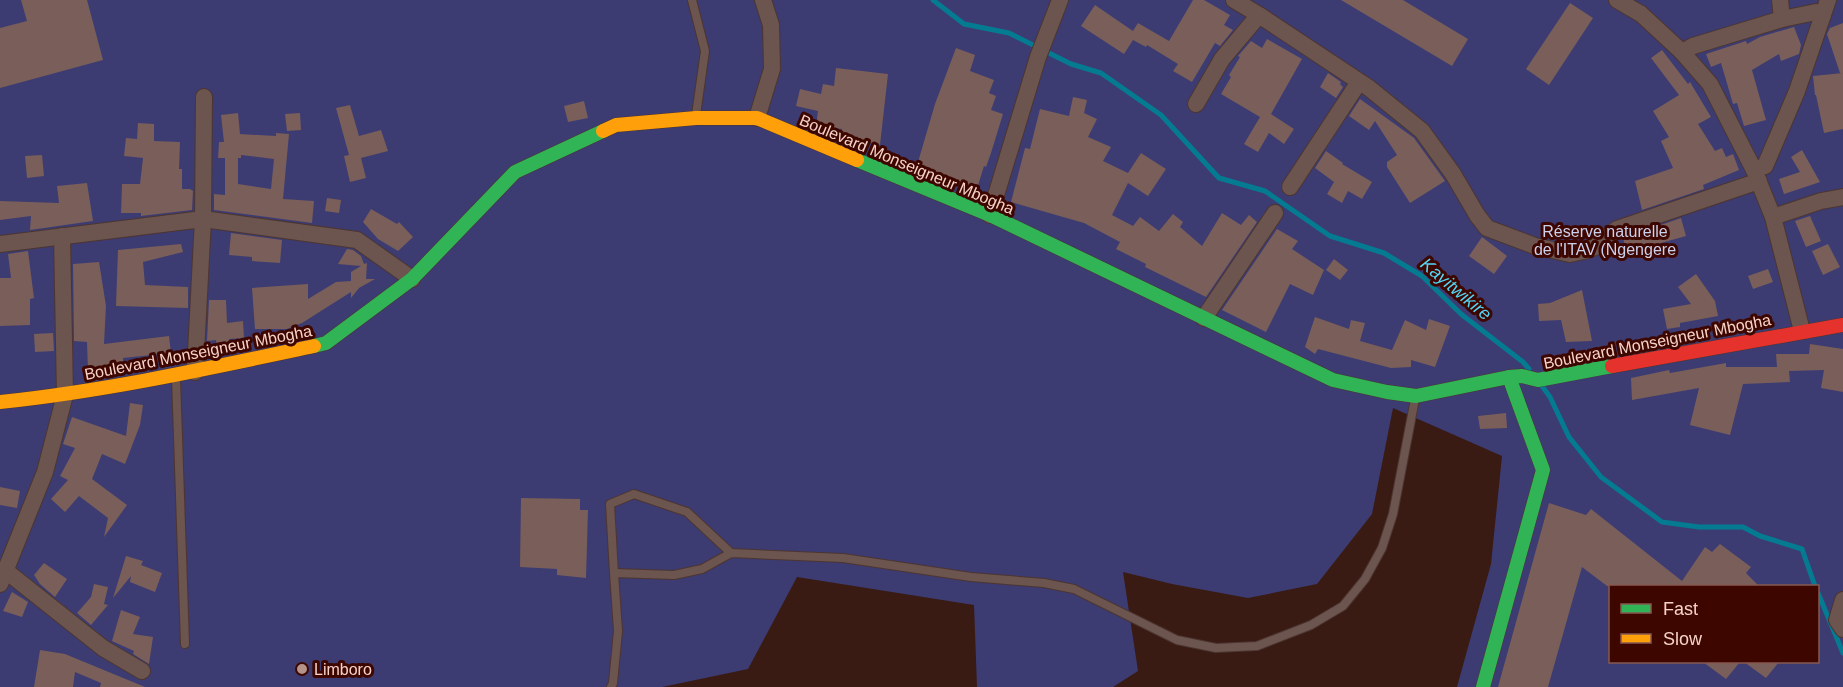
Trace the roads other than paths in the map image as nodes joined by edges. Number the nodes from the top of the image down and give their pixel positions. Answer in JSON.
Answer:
{"nodes":[{"id":1,"x":692,"y":0,"type":"edge"},
{"id":2,"x":764,"y":0,"type":"edge"},
{"id":3,"x":1060,"y":0,"type":"edge"},
{"id":4,"x":1234,"y":0,"type":"edge"},
{"id":5,"x":1617,"y":0,"type":"edge"},
{"id":6,"x":1780,"y":0,"type":"edge"},
{"id":7,"x":1826,"y":7,"type":"edge"},
{"id":8,"x":1259,"y":15,"type":"junction"},
{"id":9,"x":1782,"y":20,"type":"junction"},
{"id":10,"x":1682,"y":52,"type":"junction"},
{"id":11,"x":1359,"y":82,"type":"junction"},
{"id":12,"x":204,"y":97,"type":"dead end"},
{"id":13,"x":1196,"y":104,"type":"dead end"},
{"id":14,"x":696,"y":118,"type":"junction"},
{"id":15,"x":757,"y":118,"type":"junction"},
{"id":16,"x":1756,"y":176,"type":"junction"},
{"id":17,"x":1290,"y":188,"type":"dead end"},
{"id":18,"x":1843,"y":197,"type":"edge"},
{"id":19,"x":1275,"y":213,"type":"dead end"},
{"id":20,"x":990,"y":215,"type":"junction"},
{"id":21,"x":1773,"y":217,"type":"junction"},
{"id":22,"x":203,"y":219,"type":"junction"},
{"id":23,"x":62,"y":236,"type":"junction"},
{"id":24,"x":0,"y":244,"type":"edge"},
{"id":25,"x":411,"y":279,"type":"junction"},
{"id":26,"x":1204,"y":318,"type":"junction"},
{"id":27,"x":1843,"y":325,"type":"edge"},
{"id":28,"x":1802,"y":331,"type":"junction"},
{"id":29,"x":195,"y":372,"type":"junction"},
{"id":30,"x":176,"y":376,"type":"junction"},
{"id":31,"x":1515,"y":376,"type":"junction"},
{"id":32,"x":65,"y":395,"type":"junction"},
{"id":33,"x":1416,"y":396,"type":"junction"},
{"id":34,"x":0,"y":402,"type":"edge"},
{"id":35,"x":731,"y":553,"type":"junction"},
{"id":36,"x":614,"y":573,"type":"junction"},
{"id":37,"x":2,"y":579,"type":"edge"},
{"id":38,"x":1843,"y":600,"type":"edge"},
{"id":39,"x":1843,"y":629,"type":"edge"},
{"id":40,"x":185,"y":644,"type":"dead end"},
{"id":41,"x":142,"y":671,"type":"dead end"},
{"id":42,"x":611,"y":687,"type":"edge"},
{"id":43,"x":1483,"y":687,"type":"edge"}],
"edges":[{"from":1,"to":14,"type":"lane"},
{"from":2,"to":15,"type":"street"},
{"from":3,"to":20,"type":"street"},
{"from":4,"to":8,"type":"street"},
{"from":5,"to":10,"type":"street"},
{"from":6,"to":9,"type":"street"},
{"from":7,"to":9,"type":"street"},
{"from":7,"to":16,"type":"street"},
{"from":8,"to":11,"type":"street"},
{"from":8,"to":13,"type":"street"},
{"from":9,"to":10,"type":"street"},
{"from":10,"to":16,"type":"street"},
{"from":11,"to":16,"type":"street"},
{"from":11,"to":17,"type":"street"},
{"from":12,"to":22,"type":"street"},
{"from":14,"to":15,"type":"street","name":"Boulevard Monseigneur Mbogha"},
{"from":14,"to":25,"type":"street","name":"Boulevard Monseigneur Mbogha"},
{"from":15,"to":20,"type":"street","name":"Boulevard Monseigneur Mbogha"},
{"from":16,"to":21,"type":"street"},
{"from":18,"to":21,"type":"street"},
{"from":19,"to":26,"type":"street"},
{"from":20,"to":26,"type":"street","name":"Boulevard Monseigneur Mbogha"},
{"from":21,"to":28,"type":"street"},
{"from":22,"to":23,"type":"street"},
{"from":22,"to":25,"type":"street"},
{"from":22,"to":29,"type":"street"},
{"from":23,"to":24,"type":"street"},
{"from":23,"to":32,"type":"street"},
{"from":25,"to":29,"type":"street","name":"Boulevard Monseigneur Mbogha"},
{"from":26,"to":33,"type":"street","name":"Boulevard Monseigneur Mbogha"},
{"from":27,"to":28,"type":"street","name":"Boulevard Monseigneur Mbogha"},
{"from":28,"to":31,"type":"street","name":"Boulevard Monseigneur Mbogha"},
{"from":29,"to":30,"type":"street","name":"Boulevard Monseigneur Mbogha"},
{"from":30,"to":32,"type":"street","name":"Boulevard Monseigneur Mbogha"},
{"from":30,"to":40,"type":"lane"},
{"from":31,"to":33,"type":"street","name":"Boulevard Monseigneur Mbogha"},
{"from":31,"to":43,"type":"street"},
{"from":32,"to":34,"type":"street","name":"Boulevard Monseigneur Mbogha"},
{"from":32,"to":37,"type":"street"},
{"from":33,"to":35,"type":"lane"},
{"from":35,"to":36,"type":"lane"},
{"from":35,"to":36,"type":"lane"},
{"from":36,"to":42,"type":"lane"},
{"from":37,"to":41,"type":"street"},
{"from":38,"to":39,"type":"street"}]}
